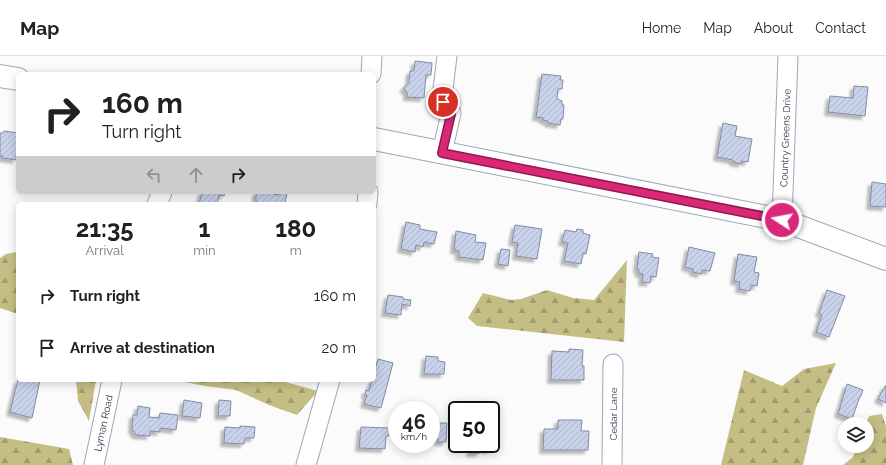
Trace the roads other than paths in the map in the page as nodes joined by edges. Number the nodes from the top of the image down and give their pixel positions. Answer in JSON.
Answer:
{"nodes":[{"id":1,"x":372,"y":56,"type":"edge"},
{"id":2,"x":447,"y":56,"type":"edge"},
{"id":3,"x":788,"y":56,"type":"edge"},
{"id":4,"x":371,"y":72,"type":"edge"},
{"id":5,"x":0,"y":76,"type":"edge"},
{"id":6,"x":16,"y":79,"type":"edge"},
{"id":7,"x":376,"y":139,"type":"edge"},
{"id":8,"x":442,"y":153,"type":"junction"},
{"id":9,"x":782,"y":220,"type":"junction"},
{"id":10,"x":886,"y":259,"type":"edge"},
{"id":11,"x":613,"y":364,"type":"dead end"},
{"id":12,"x":112,"y":382,"type":"edge"},
{"id":13,"x":329,"y":382,"type":"edge"},
{"id":14,"x":94,"y":465,"type":"edge"},
{"id":15,"x":306,"y":465,"type":"edge"},
{"id":16,"x":612,"y":465,"type":"edge"}],
"edges":[{"from":1,"to":4,"type":"street"},
{"from":2,"to":8,"type":"street"},
{"from":3,"to":9,"type":"street","name":"Country Greens Drive"},
{"from":5,"to":6,"type":"main road"},
{"from":7,"to":8,"type":"main road"},
{"from":8,"to":9,"type":"main road"},
{"from":9,"to":10,"type":"main road"},
{"from":11,"to":16,"type":"street","name":"Cedar Lane"},
{"from":12,"to":14,"type":"street","name":"Lyman Road"},
{"from":13,"to":15,"type":"street"}]}
